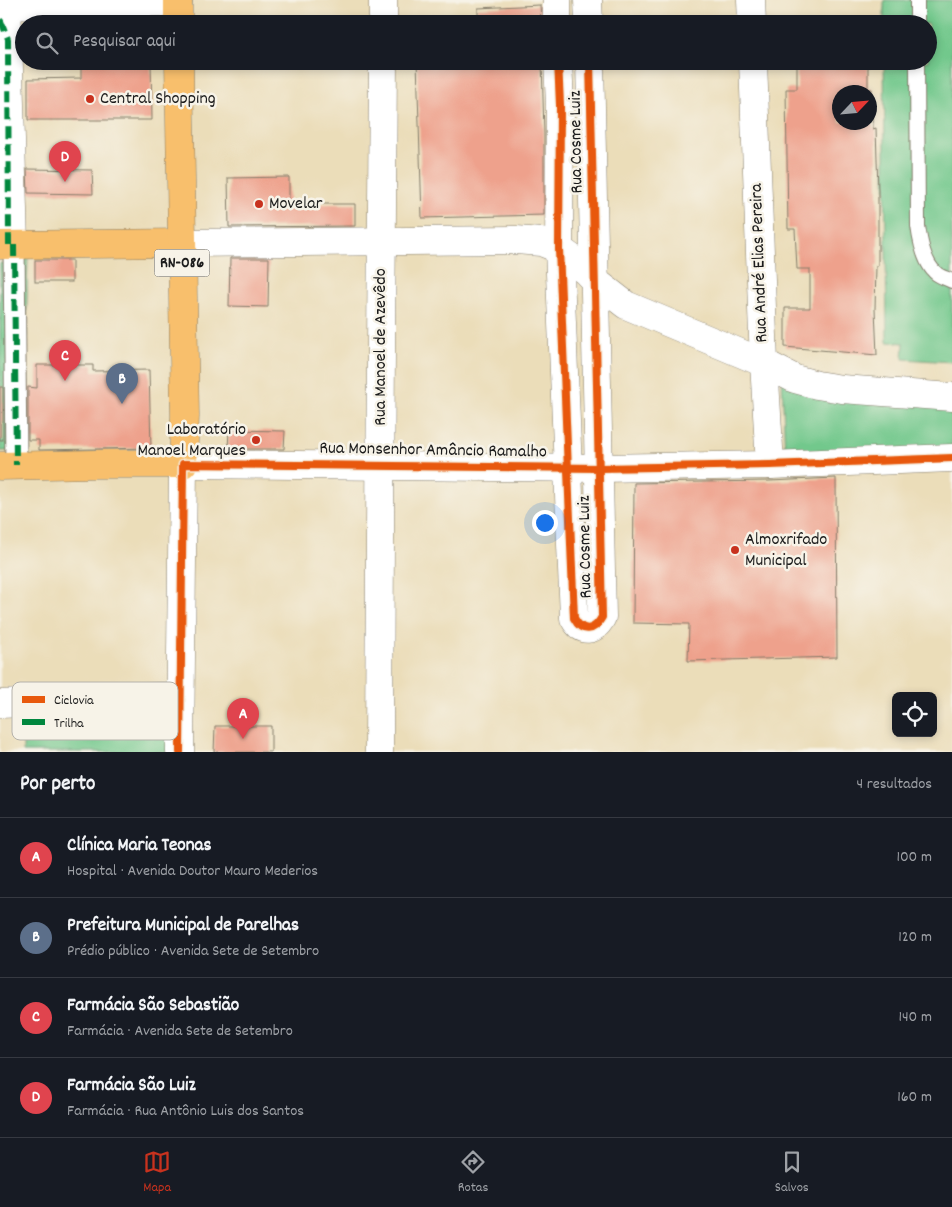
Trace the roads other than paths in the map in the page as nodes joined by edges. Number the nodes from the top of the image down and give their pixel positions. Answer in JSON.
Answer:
{"nodes":[{"id":1,"x":383,"y":0,"type":"edge"},
{"id":2,"x":557,"y":0,"type":"edge"},
{"id":3,"x":588,"y":0,"type":"edge"},
{"id":4,"x":751,"y":0,"type":"edge"},
{"id":5,"x":917,"y":0,"type":"edge"},
{"id":6,"x":4,"y":8,"type":"edge"},
{"id":7,"x":178,"y":9,"type":"edge"},
{"id":8,"x":383,"y":15,"type":"edge"},
{"id":9,"x":557,"y":15,"type":"edge"},
{"id":10,"x":589,"y":15,"type":"edge"},
{"id":11,"x":752,"y":15,"type":"edge"},
{"id":12,"x":917,"y":15,"type":"edge"},
{"id":13,"x":179,"y":70,"type":"edge"},
{"id":14,"x":383,"y":70,"type":"edge"},
{"id":15,"x":558,"y":70,"type":"edge"},
{"id":16,"x":590,"y":70,"type":"edge"},
{"id":17,"x":753,"y":70,"type":"edge"},
{"id":18,"x":917,"y":70,"type":"edge"},
{"id":19,"x":381,"y":241,"type":"junction"},
{"id":20,"x":181,"y":243,"type":"junction"},
{"id":21,"x":8,"y":245,"type":"edge"},
{"id":22,"x":559,"y":249,"type":"junction"},
{"id":23,"x":595,"y":281,"type":"junction"},
{"id":24,"x":952,"y":281,"type":"edge"},
{"id":25,"x":764,"y":363,"type":"junction"},
{"id":26,"x":952,"y":397,"type":"edge"},
{"id":27,"x":952,"y":458,"type":"edge"},
{"id":28,"x":183,"y":464,"type":"junction"},
{"id":29,"x":8,"y":465,"type":"edge"},
{"id":30,"x":381,"y":465,"type":"junction"},
{"id":31,"x":770,"y":465,"type":"junction"},
{"id":32,"x":567,"y":467,"type":"junction"},
{"id":33,"x":600,"y":468,"type":"junction"},
{"id":34,"x":180,"y":696,"type":"joint"},
{"id":35,"x":180,"y":752,"type":"edge"},
{"id":36,"x":379,"y":752,"type":"edge"}],
"edges":[{"from":1,"to":8,"type":"street"},
{"from":2,"to":9,"type":"street"},
{"from":3,"to":10,"type":"street"},
{"from":4,"to":11,"type":"street"},
{"from":5,"to":12,"type":"lane"},
{"from":6,"to":7,"type":"street"},
{"from":6,"to":21,"type":"street"},
{"from":13,"to":20,"type":"main road","number":"RN-086"},
{"from":14,"to":19,"type":"street","name":"Rua Manoel de Azevêdo"},
{"from":15,"to":22,"type":"street","name":"Rua Cosme Luiz"},
{"from":16,"to":23,"type":"street","name":"Rua Cosme Luiz"},
{"from":17,"to":25,"type":"street","name":"Rua André Elias Pereira"},
{"from":18,"to":24,"type":"lane"},
{"from":19,"to":20,"type":"street"},
{"from":19,"to":22,"type":"street"},
{"from":19,"to":30,"type":"street","name":"Rua Manoel de Azevêdo"},
{"from":20,"to":21,"type":"main road","number":"RN-086"},
{"from":20,"to":28,"type":"main road","number":"RN-086"},
{"from":21,"to":29,"type":"street"},
{"from":22,"to":23,"type":"street"},
{"from":22,"to":32,"type":"street","name":"Rua Cosme Luiz"},
{"from":23,"to":25,"type":"street"},
{"from":23,"to":33,"type":"street","name":"Rua Cosme Luiz"},
{"from":25,"to":26,"type":"street"},
{"from":25,"to":31,"type":"street","name":"Rua André Elias Pereira"},
{"from":27,"to":31,"type":"street","name":"Rua Monsenhor Amâncio Ramalho"},
{"from":28,"to":29,"type":"main road"},
{"from":28,"to":30,"type":"street","name":"Rua Monsenhor Amâncio Ramalho"},
{"from":28,"to":34,"type":"street"},
{"from":30,"to":32,"type":"street","name":"Rua Monsenhor Amâncio Ramalho"},
{"from":30,"to":36,"type":"street","name":"Rua Manoel de Azevêdo"},
{"from":31,"to":33,"type":"street","name":"Rua Monsenhor Amâncio Ramalho"},
{"from":32,"to":33,"type":"street","name":"Rua Monsenhor Amâncio Ramalho"},
{"from":32,"to":33,"type":"street","name":"Rua Cosme Luiz"},
{"from":34,"to":35,"type":"street"}]}
